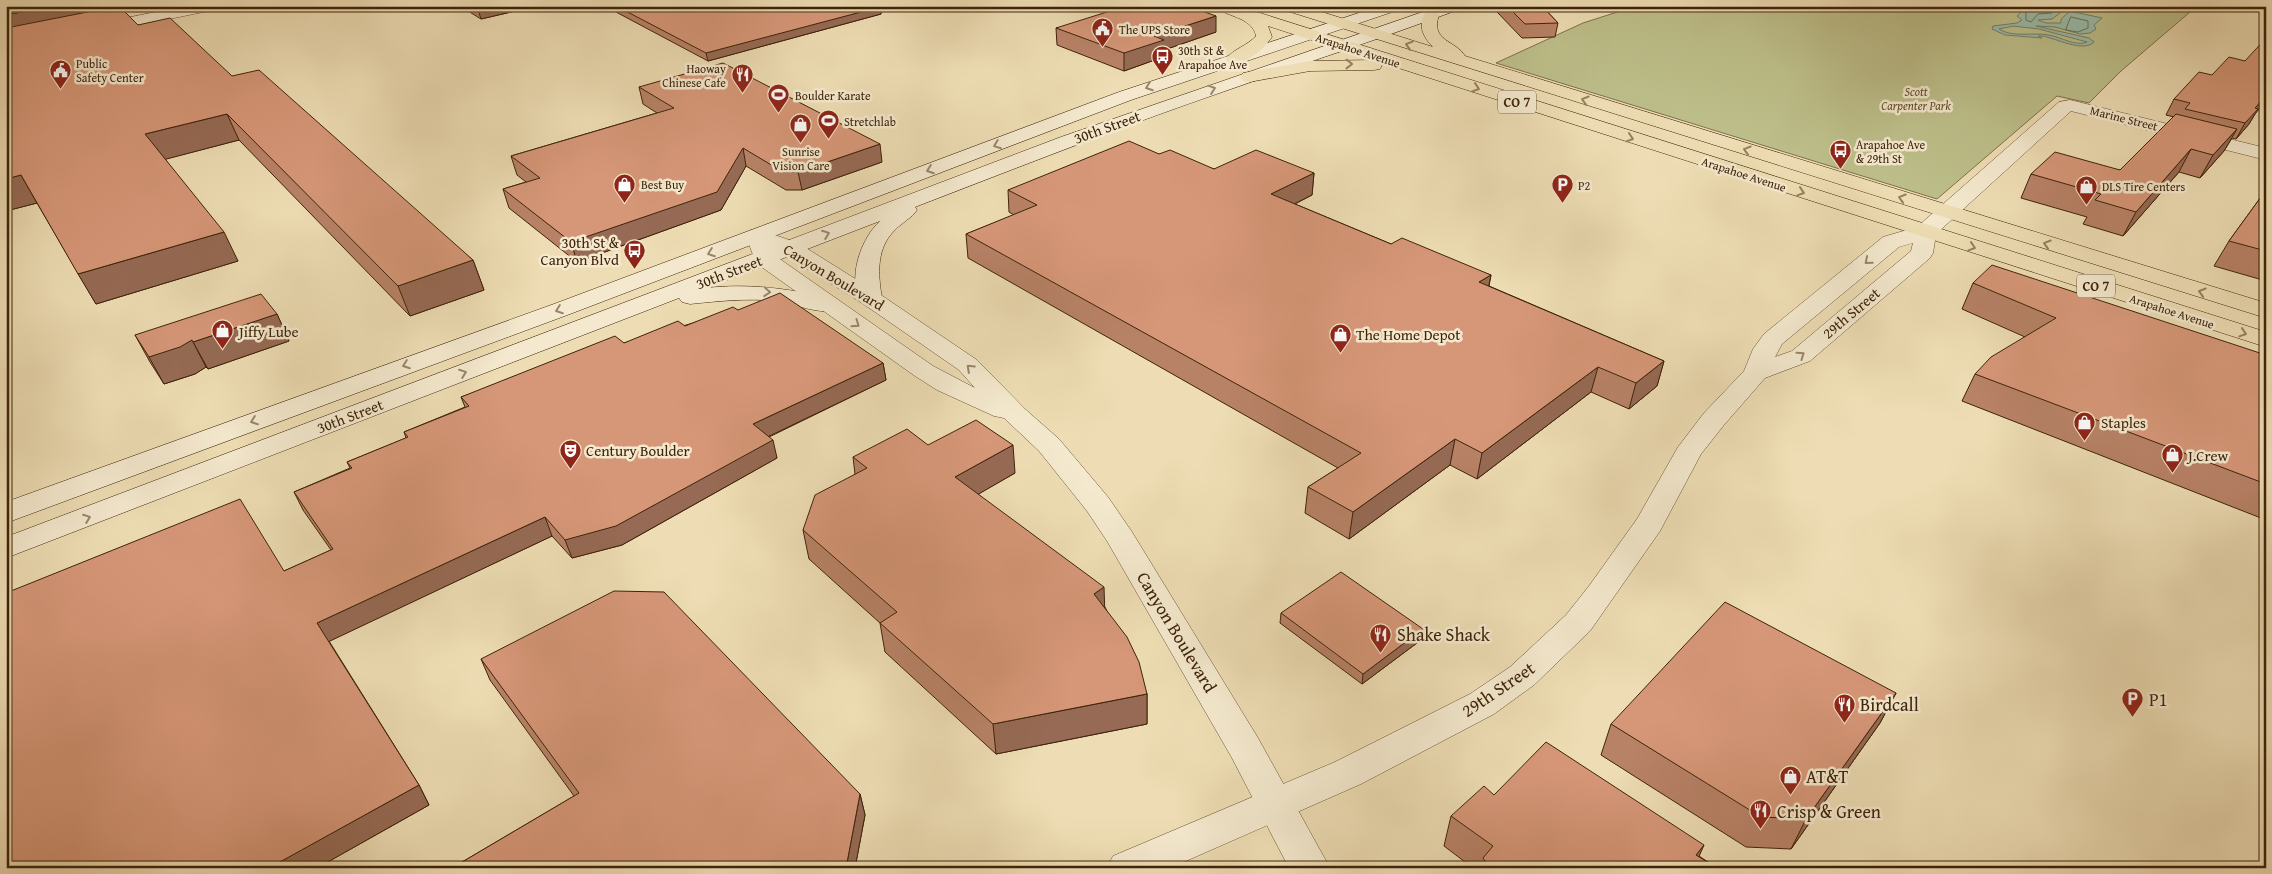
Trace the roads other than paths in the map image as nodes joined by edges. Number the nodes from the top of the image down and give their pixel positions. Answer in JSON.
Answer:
{"nodes":[{"id":1,"x":208,"y":6,"type":"edge"},
{"id":2,"x":1286,"y":6,"type":"edge"},
{"id":3,"x":1396,"y":6,"type":"edge"},
{"id":4,"x":1455,"y":6,"type":"edge"},
{"id":5,"x":1229,"y":9,"type":"edge"},
{"id":6,"x":166,"y":10,"type":"edge"},
{"id":7,"x":1431,"y":16,"type":"junction"},
{"id":8,"x":1345,"y":25,"type":"junction"},
{"id":9,"x":83,"y":32,"type":"edge"},
{"id":10,"x":1378,"y":35,"type":"junction"},
{"id":11,"x":1312,"y":36,"type":"junction"},
{"id":12,"x":1346,"y":46,"type":"junction"},
{"id":13,"x":1234,"y":59,"type":"junction"},
{"id":14,"x":1472,"y":64,"type":"junction"},
{"id":15,"x":1249,"y":76,"type":"junction"},
{"id":16,"x":1445,"y":78,"type":"junction"},
{"id":17,"x":2070,"y":105,"type":"joint"},
{"id":18,"x":2266,"y":154,"type":"edge"},
{"id":19,"x":937,"y":192,"type":"junction"},
{"id":20,"x":1948,"y":213,"type":"junction"},
{"id":21,"x":1925,"y":232,"type":"junction"},
{"id":22,"x":761,"y":247,"type":"junction"},
{"id":23,"x":790,"y":248,"type":"junction"},
{"id":24,"x":870,"y":298,"type":"junction"},
{"id":25,"x":828,"y":305,"type":"junction"},
{"id":26,"x":633,"y":308,"type":"junction"},
{"id":27,"x":2266,"y":311,"type":"edge"},
{"id":28,"x":2266,"y":340,"type":"edge"},
{"id":29,"x":1756,"y":374,"type":"junction"},
{"id":30,"x":1016,"y":416,"type":"junction"},
{"id":31,"x":6,"y":513,"type":"edge"},
{"id":32,"x":6,"y":548,"type":"edge"},
{"id":33,"x":1275,"y":803,"type":"junction"},
{"id":34,"x":1127,"y":868,"type":"edge"},
{"id":35,"x":1310,"y":868,"type":"edge"}],
"edges":[{"from":1,"to":6,"type":"main road"},
{"from":2,"to":8,"type":"main road","name":"Arapahoe Avenue","number":"CO 7"},
{"from":3,"to":8,"type":"main road","name":"30th Street"},
{"from":4,"to":7,"type":"main road","name":"30th Street"},
{"from":5,"to":11,"type":"main road","name":"Arapahoe Avenue","number":"CO 7"},
{"from":5,"to":13,"type":"main road"},
{"from":6,"to":9,"type":"main road"},
{"from":7,"to":10,"type":"main road","name":"30th Street"},
{"from":7,"to":14,"type":"main road"},
{"from":8,"to":10,"type":"main road","name":"Arapahoe Avenue","number":"CO 7"},
{"from":8,"to":11,"type":"main road","name":"30th Street"},
{"from":10,"to":12,"type":"main road","name":"30th Street"},
{"from":14,"to":10,"type":"main road","name":"Arapahoe Avenue","number":"CO 7","one_way":true},
{"from":11,"to":12,"type":"main road","name":"Arapahoe Avenue","number":"CO 7"},
{"from":11,"to":13,"type":"main road","name":"30th Street"},
{"from":12,"to":15,"type":"main road","name":"30th Street"},
{"from":12,"to":16,"type":"main road","name":"Arapahoe Avenue","number":"CO 7"},
{"from":13,"to":22,"type":"main road","name":"30th Street","one_way":true},
{"from":20,"to":14,"type":"main road","name":"Arapahoe Avenue","number":"CO 7","one_way":true},
{"from":15,"to":16,"type":"main road","one_way":true},
{"from":19,"to":15,"type":"main road","name":"30th Street","one_way":true},
{"from":16,"to":21,"type":"main road","name":"Arapahoe Avenue","number":"CO 7","one_way":true},
{"from":17,"to":18,"type":"main road","name":"Marine Street"},
{"from":17,"to":20,"type":"main road","name":"29th Street"},
{"from":23,"to":19,"type":"main road","name":"30th Street","one_way":true},
{"from":19,"to":24,"type":"main road"},
{"from":20,"to":21,"type":"main road","name":"29th Street"},
{"from":27,"to":20,"type":"main road","name":"Arapahoe Avenue","number":"CO 7","one_way":true},
{"from":21,"to":28,"type":"main road","name":"Arapahoe Avenue","number":"CO 7","one_way":true},
{"from":21,"to":29,"type":"main road","name":"29th Street","one_way":true},
{"from":29,"to":21,"type":"main road","name":"29th Street","one_way":true},
{"from":22,"to":23,"type":"main road","name":"30th Street"},
{"from":22,"to":25,"type":"main road","name":"Canyon Boulevard"},
{"from":22,"to":26,"type":"main road","name":"30th Street"},
{"from":22,"to":31,"type":"main road","name":"30th Street","one_way":true},
{"from":23,"to":24,"type":"main road","name":"Canyon Boulevard"},
{"from":30,"to":24,"type":"main road","name":"Canyon Boulevard","one_way":true},
{"from":26,"to":25,"type":"main road","one_way":true},
{"from":25,"to":30,"type":"main road","name":"Canyon Boulevard","one_way":true},
{"from":32,"to":26,"type":"main road","name":"30th Street","one_way":true},
{"from":29,"to":33,"type":"main road","name":"29th Street"},
{"from":30,"to":33,"type":"main road","name":"Canyon Boulevard"},
{"from":33,"to":34,"type":"main road","name":"29th Street"},
{"from":33,"to":35,"type":"main road","name":"Canyon Boulevard"}]}
